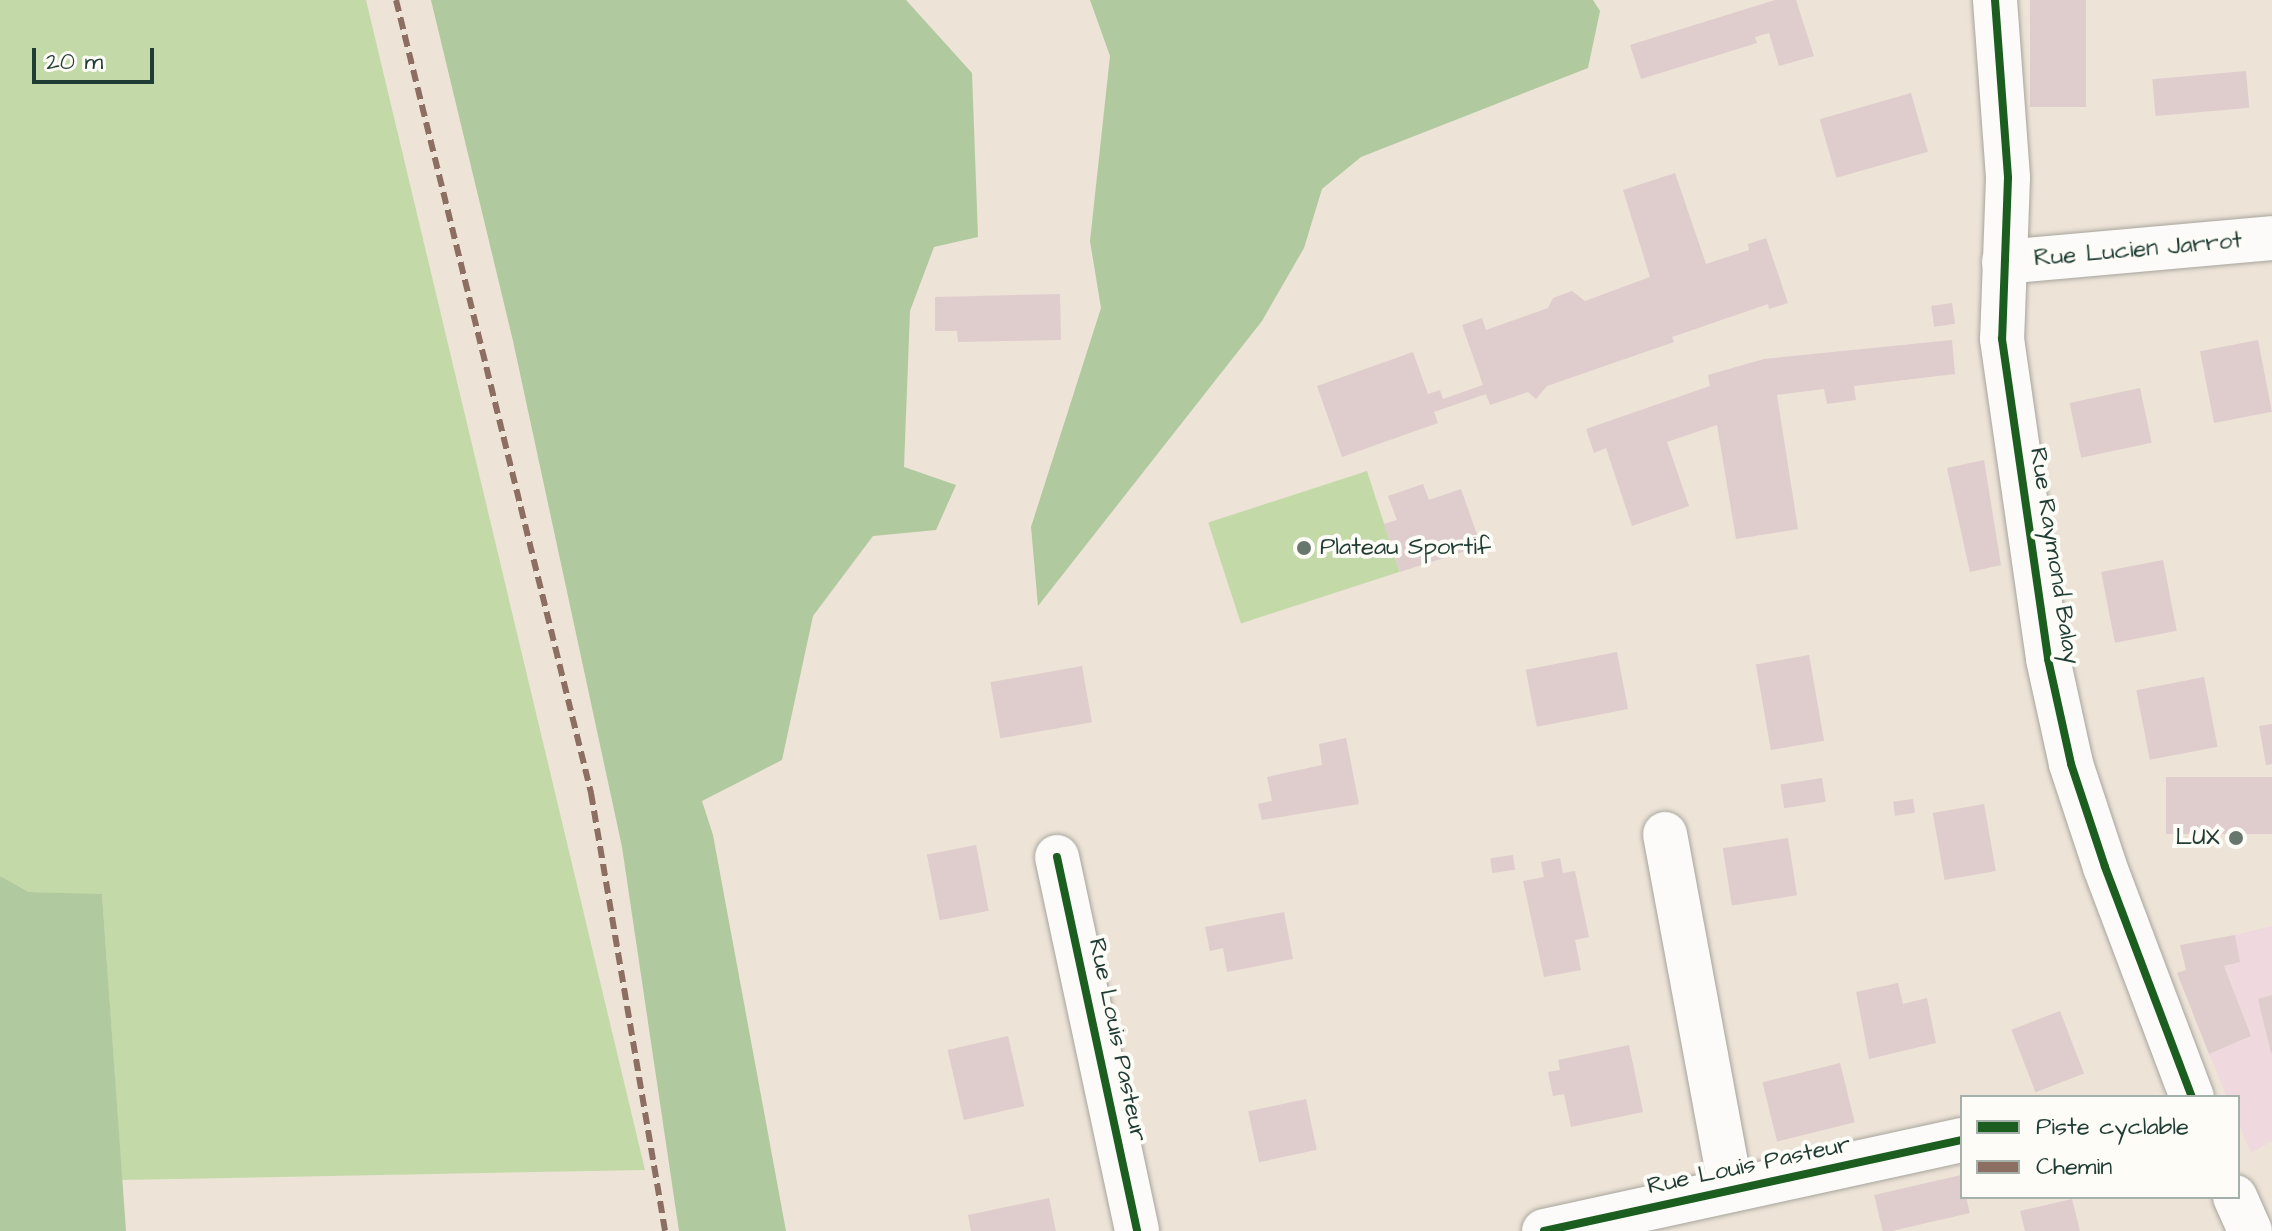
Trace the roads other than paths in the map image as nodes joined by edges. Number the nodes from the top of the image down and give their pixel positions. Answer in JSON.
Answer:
{"nodes":[{"id":1,"x":1995,"y":0,"type":"edge"},
{"id":2,"x":2272,"y":238,"type":"edge"},
{"id":3,"x":2004,"y":262,"type":"junction"},
{"id":4,"x":1665,"y":834,"type":"dead end"},
{"id":5,"x":1057,"y":857,"type":"dead end"},
{"id":6,"x":2180,"y":1095,"type":"edge"},
{"id":7,"x":1960,"y":1140,"type":"edge"},
{"id":8,"x":1731,"y":1190,"type":"junction"},
{"id":9,"x":2236,"y":1199,"type":"edge"},
{"id":10,"x":1137,"y":1231,"type":"edge"},
{"id":11,"x":1544,"y":1231,"type":"edge"},
{"id":12,"x":2250,"y":1231,"type":"edge"}],
"edges":[{"from":1,"to":3,"type":"street","name":"Rue Raymond Balay"},
{"from":2,"to":3,"type":"street","name":"Rue Lucien Jarrot"},
{"from":3,"to":6,"type":"street","name":"Rue Raymond Balay"},
{"from":4,"to":8,"type":"street","name":"Rue Louis Pasteur"},
{"from":5,"to":10,"type":"street","name":"Rue Louis Pasteur"},
{"from":7,"to":8,"type":"street","name":"Rue Louis Pasteur"},
{"from":8,"to":11,"type":"street","name":"Rue Louis Pasteur"},
{"from":9,"to":12,"type":"street"}]}
